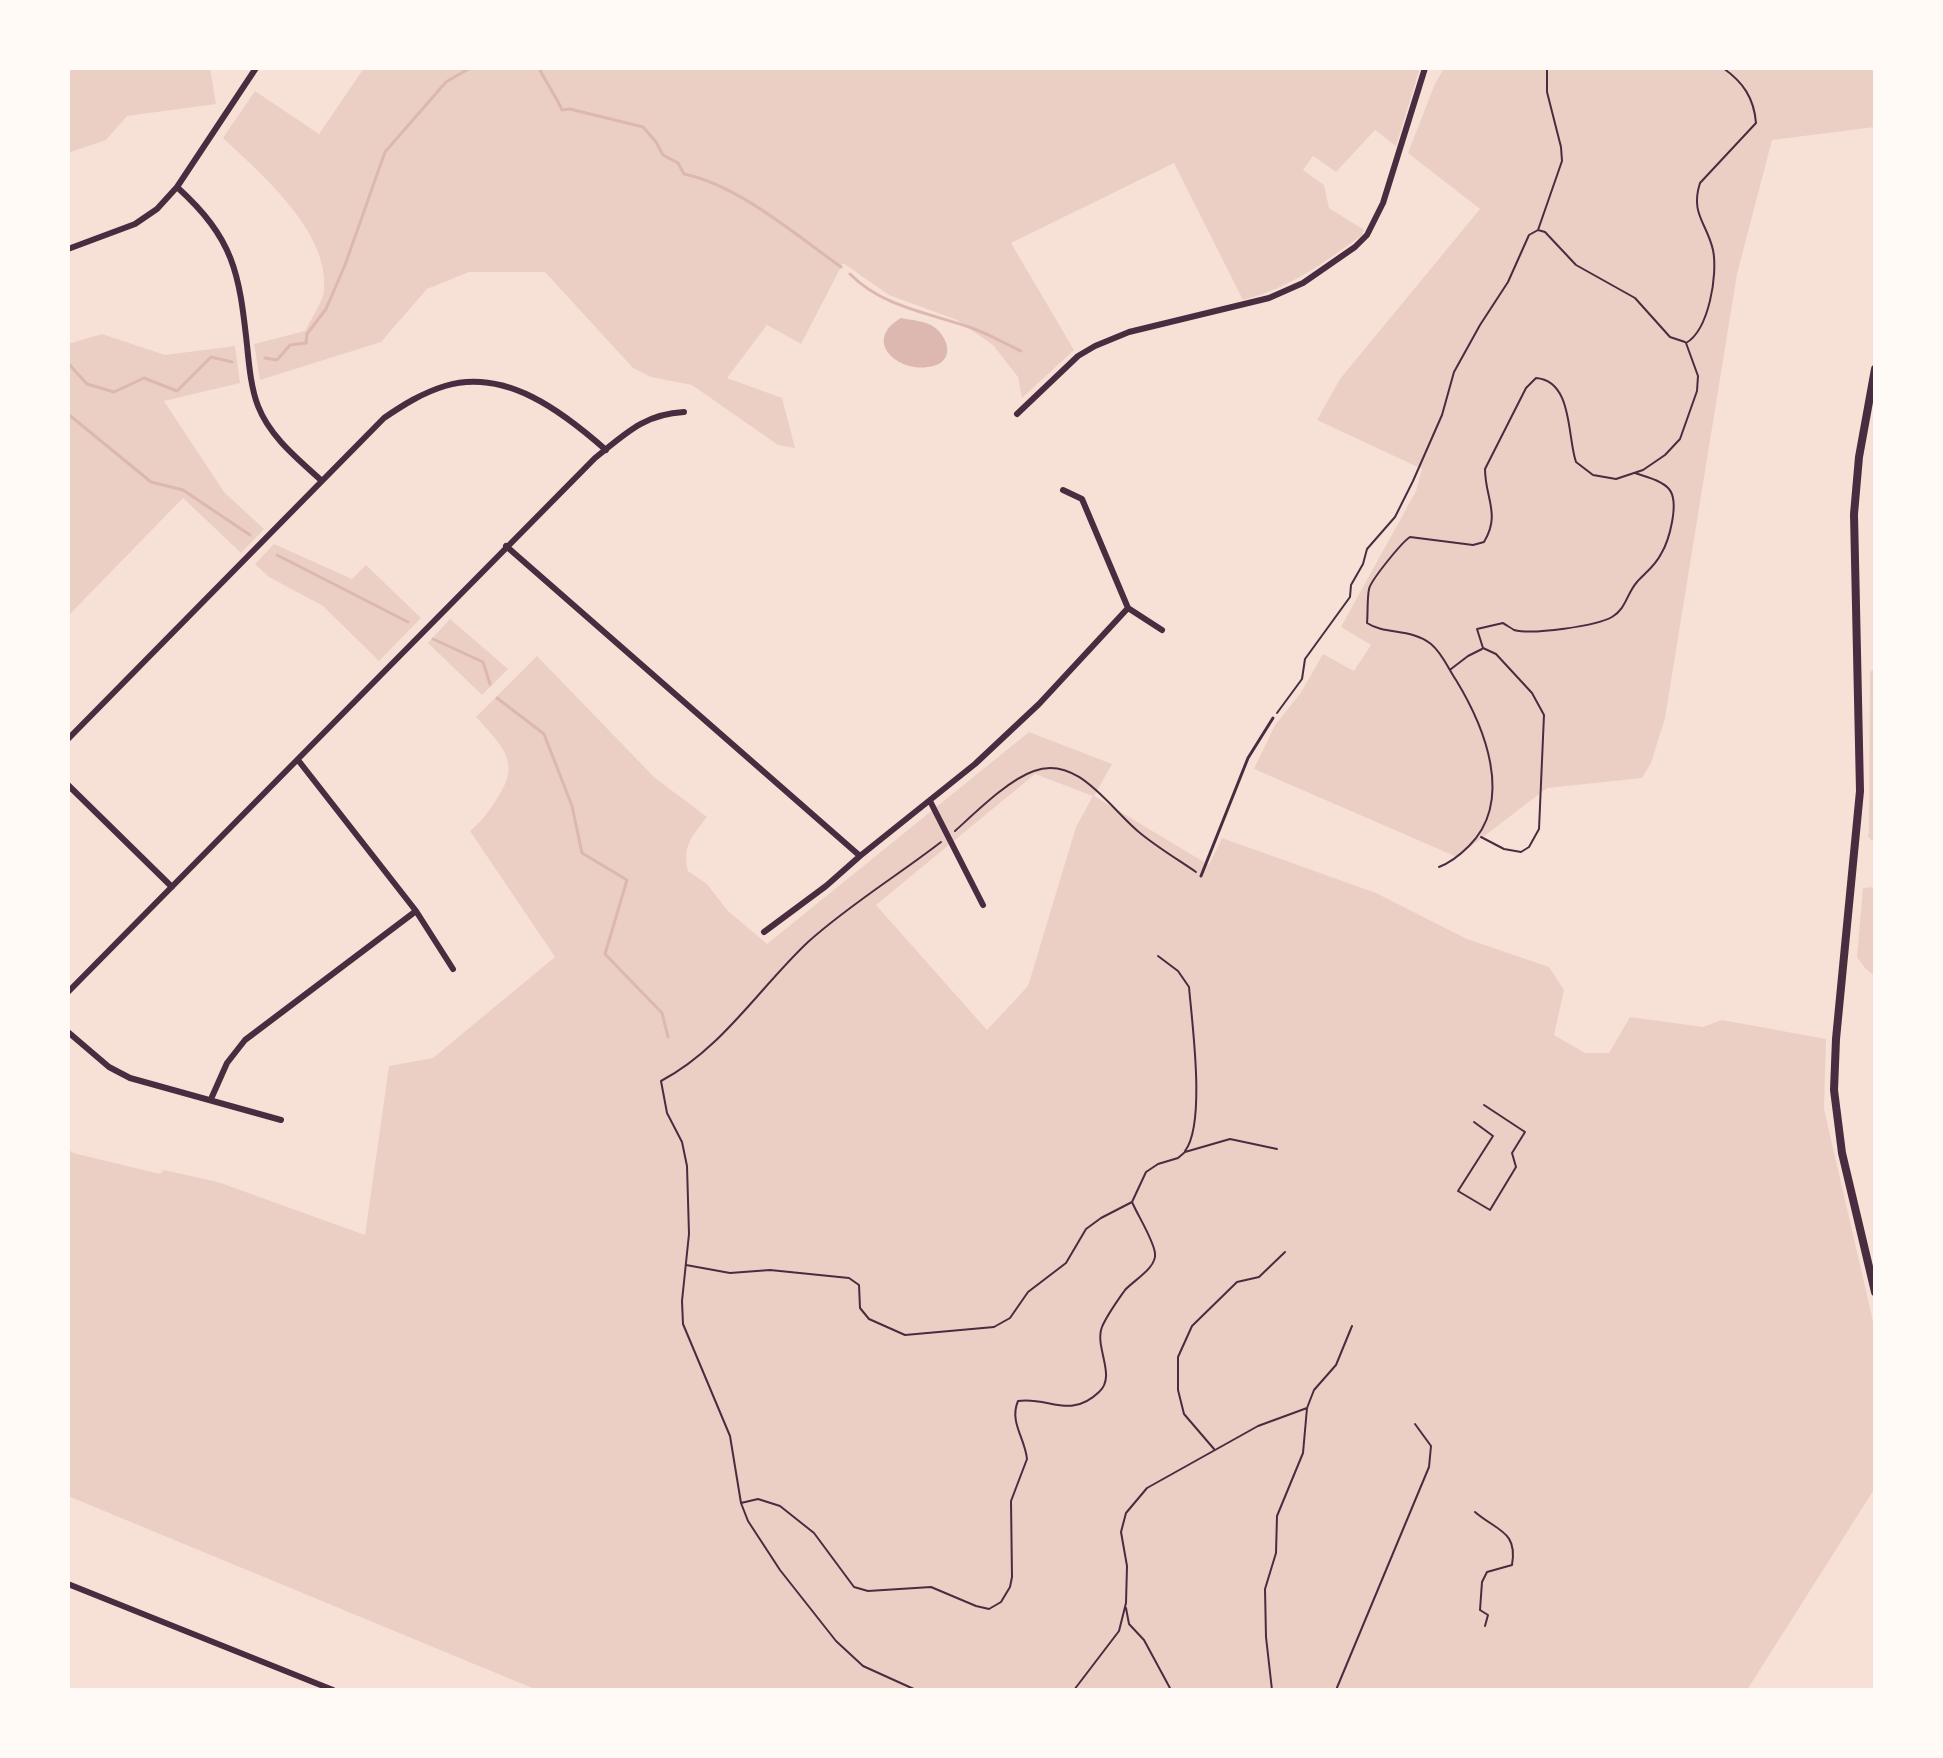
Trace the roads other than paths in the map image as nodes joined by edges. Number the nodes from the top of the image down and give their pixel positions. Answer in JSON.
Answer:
{"nodes":[{"id":1,"x":256,"y":68,"type":"edge"},
{"id":2,"x":1425,"y":68,"type":"edge"},
{"id":3,"x":177,"y":187,"type":"junction"},
{"id":4,"x":68,"y":249,"type":"edge"},
{"id":5,"x":1875,"y":369,"type":"edge"},
{"id":6,"x":684,"y":412,"type":"dead end"},
{"id":7,"x":1017,"y":414,"type":"dead end"},
{"id":8,"x":606,"y":450,"type":"junction"},
{"id":9,"x":322,"y":481,"type":"junction"},
{"id":10,"x":1063,"y":490,"type":"dead end"},
{"id":11,"x":506,"y":546,"type":"junction"},
{"id":12,"x":1128,"y":608,"type":"junction"},
{"id":13,"x":1162,"y":630,"type":"dead end"},
{"id":14,"x":1273,"y":718,"type":"road end"},
{"id":15,"x":68,"y":739,"type":"edge"},
{"id":16,"x":298,"y":760,"type":"junction"},
{"id":17,"x":68,"y":785,"type":"edge"},
{"id":18,"x":930,"y":801,"type":"junction"},
{"id":19,"x":860,"y":856,"type":"junction"},
{"id":20,"x":1201,"y":876,"type":"road end"},
{"id":21,"x":172,"y":887,"type":"junction"},
{"id":22,"x":983,"y":905,"type":"dead end"},
{"id":23,"x":416,"y":911,"type":"junction"},
{"id":24,"x":764,"y":932,"type":"dead end"},
{"id":25,"x":453,"y":969,"type":"dead end"},
{"id":26,"x":68,"y":992,"type":"edge"},
{"id":27,"x":68,"y":1032,"type":"edge"},
{"id":28,"x":211,"y":1099,"type":"junction"},
{"id":29,"x":281,"y":1120,"type":"dead end"},
{"id":30,"x":1875,"y":1292,"type":"edge"},
{"id":31,"x":68,"y":1584,"type":"edge"},
{"id":32,"x":333,"y":1690,"type":"edge"}],
"edges":[{"from":1,"to":3,"type":"street"},
{"from":2,"to":7,"type":"street"},
{"from":3,"to":4,"type":"street"},
{"from":3,"to":9,"type":"street"},
{"from":5,"to":30,"type":"main road"},
{"from":6,"to":8,"type":"street"},
{"from":8,"to":9,"type":"street"},
{"from":8,"to":11,"type":"street"},
{"from":9,"to":15,"type":"street"},
{"from":10,"to":12,"type":"street"},
{"from":11,"to":16,"type":"street"},
{"from":11,"to":19,"type":"street"},
{"from":12,"to":13,"type":"street"},
{"from":12,"to":18,"type":"street"},
{"from":14,"to":20,"type":"lane"},
{"from":16,"to":21,"type":"street"},
{"from":16,"to":23,"type":"street"},
{"from":17,"to":21,"type":"street"},
{"from":18,"to":19,"type":"street"},
{"from":18,"to":22,"type":"street"},
{"from":19,"to":24,"type":"street"},
{"from":21,"to":26,"type":"street"},
{"from":23,"to":25,"type":"street"},
{"from":23,"to":28,"type":"street"},
{"from":27,"to":28,"type":"street"},
{"from":28,"to":29,"type":"street"},
{"from":31,"to":32,"type":"street"}]}
